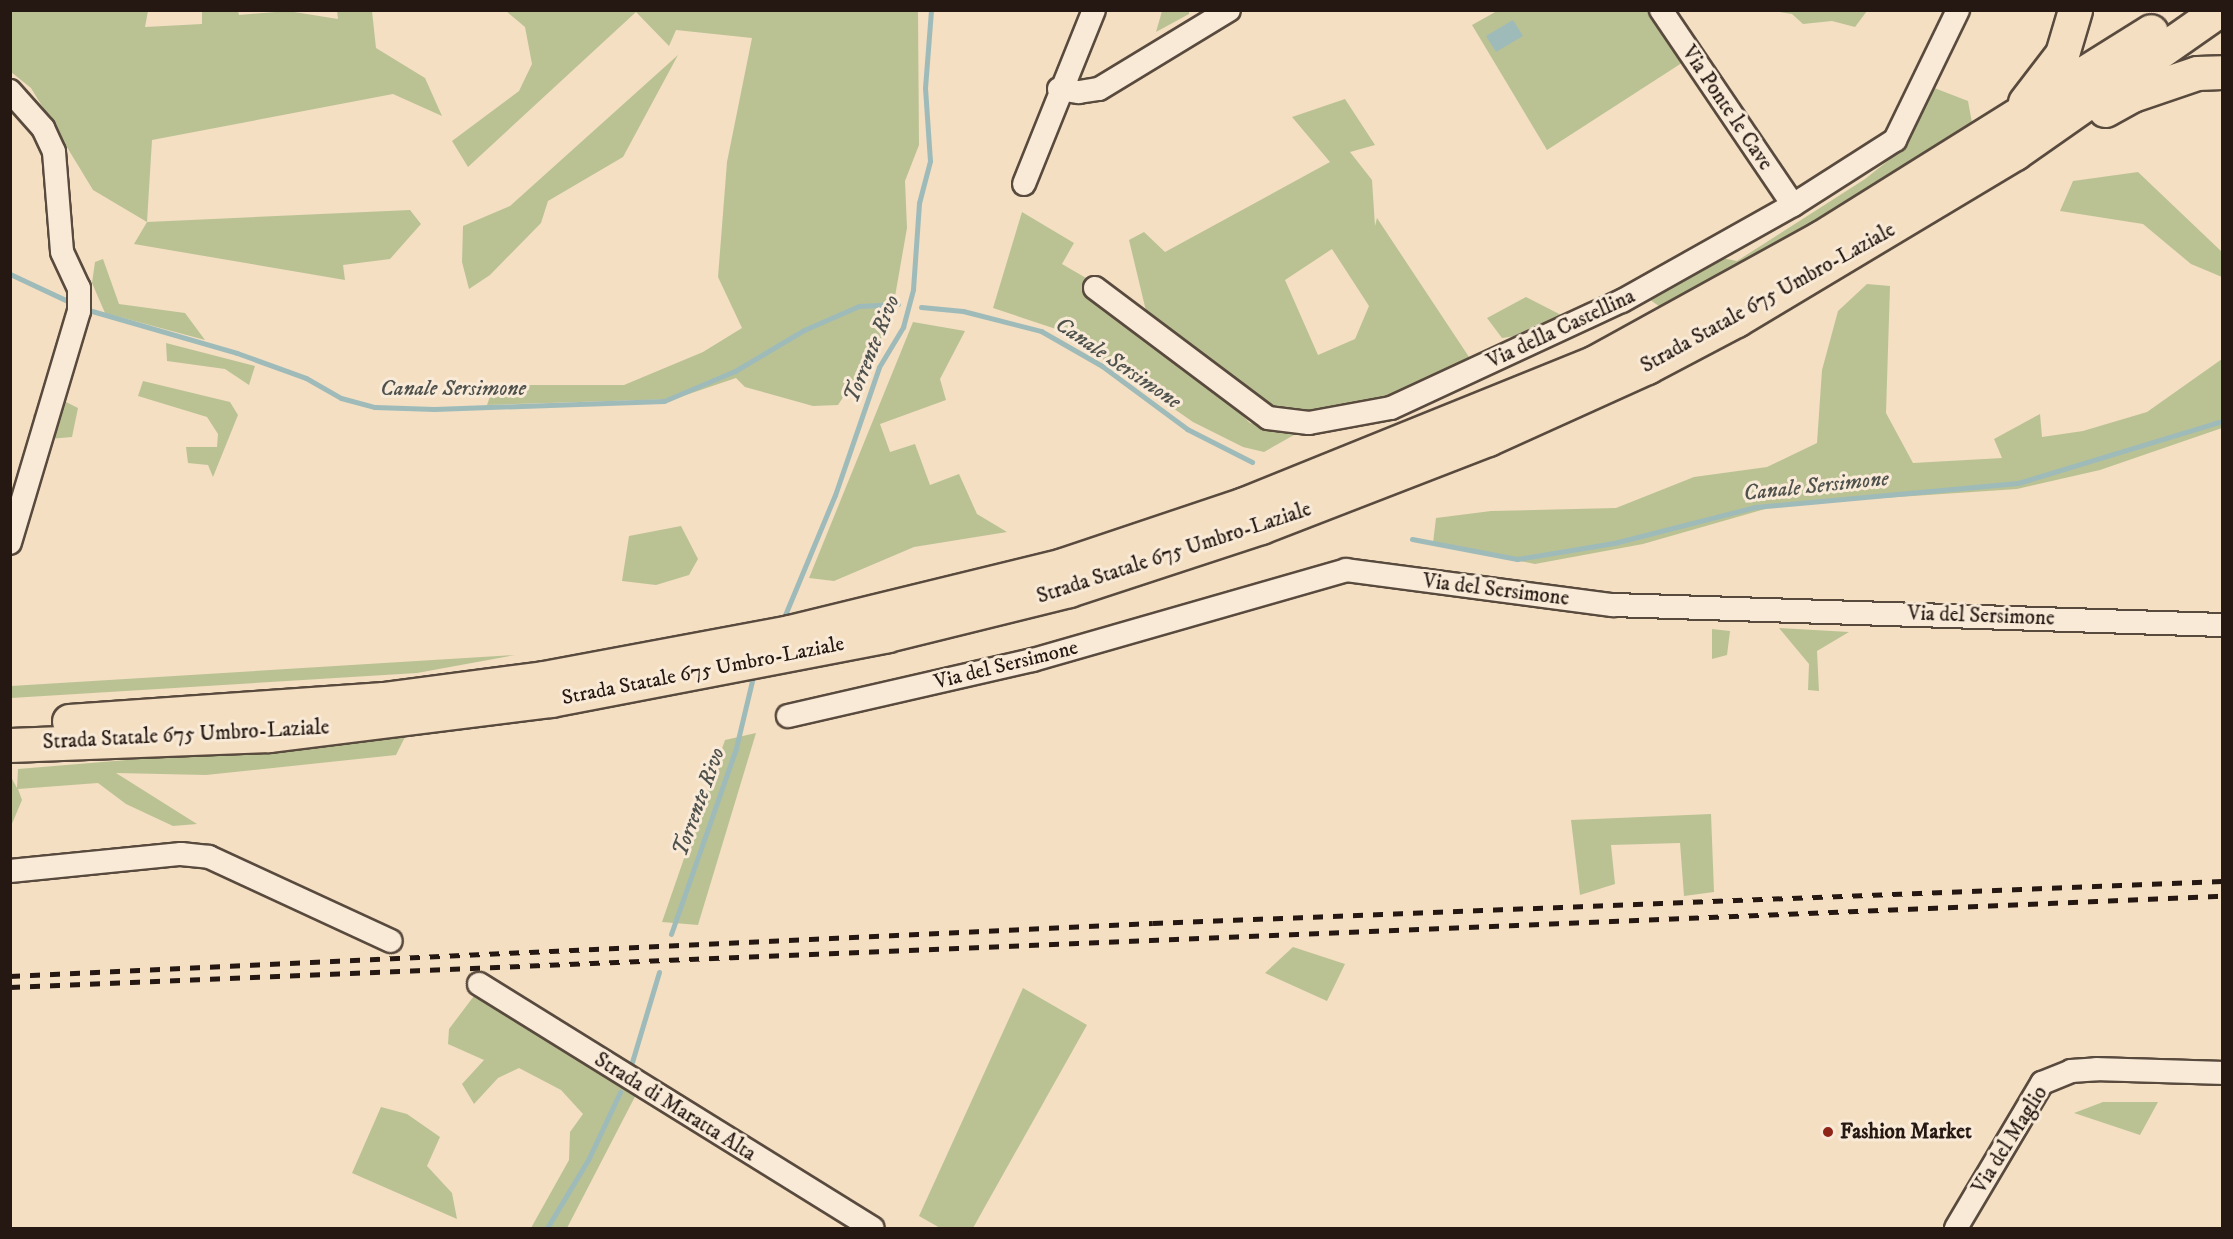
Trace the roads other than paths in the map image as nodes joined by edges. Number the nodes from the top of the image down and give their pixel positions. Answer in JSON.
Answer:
{"nodes":[{"id":1,"x":1094,"y":10,"type":"edge"},
{"id":2,"x":1229,"y":10,"type":"edge"},
{"id":3,"x":1661,"y":10,"type":"edge"},
{"id":4,"x":1958,"y":10,"type":"edge"},
{"id":5,"x":2075,"y":10,"type":"edge"},
{"id":6,"x":2179,"y":10,"type":"edge"},
{"id":7,"x":2219,"y":10,"type":"edge"},
{"id":8,"x":2223,"y":72,"type":"edge"},
{"id":9,"x":1059,"y":89,"type":"junction"},
{"id":10,"x":10,"y":91,"type":"edge"},
{"id":11,"x":2011,"y":139,"type":"junction"},
{"id":12,"x":1024,"y":184,"type":"dead end"},
{"id":13,"x":1793,"y":205,"type":"junction"},
{"id":14,"x":1095,"y":288,"type":"dead end"},
{"id":15,"x":10,"y":543,"type":"edge"},
{"id":16,"x":2223,"y":625,"type":"edge"},
{"id":17,"x":788,"y":716,"type":"dead end"},
{"id":18,"x":10,"y":724,"type":"edge"},
{"id":19,"x":10,"y":745,"type":"edge"},
{"id":20,"x":10,"y":871,"type":"edge"},
{"id":21,"x":391,"y":941,"type":"dead end"},
{"id":22,"x":479,"y":984,"type":"dead end"},
{"id":23,"x":2223,"y":1073,"type":"edge"},
{"id":24,"x":872,"y":1228,"type":"edge"},
{"id":25,"x":1956,"y":1228,"type":"edge"}],
"edges":[{"from":1,"to":9,"type":"street"},
{"from":2,"to":9,"type":"street"},
{"from":3,"to":13,"type":"street","name":"Via Ponte le Cave"},
{"from":4,"to":13,"type":"street","name":"Via della Castellina"},
{"from":5,"to":11,"type":"highway"},
{"from":6,"to":11,"type":"highway","name":"Strada Statale 675 Umbro-Laziale"},
{"from":7,"to":11,"type":"highway","name":"Strada Statale 675 Umbro-Laziale"},
{"from":8,"to":11,"type":"highway"},
{"from":9,"to":12,"type":"street"},
{"from":10,"to":15,"type":"street"},
{"from":11,"to":18,"type":"highway","name":"Strada Statale 675 Umbro-Laziale"},
{"from":11,"to":19,"type":"highway","name":"Strada Statale 675 Umbro-Laziale"},
{"from":13,"to":14,"type":"street","name":"Via della Castellina"},
{"from":16,"to":17,"type":"street","name":"Via del Sersimone"},
{"from":20,"to":21,"type":"street"},
{"from":22,"to":24,"type":"street","name":"Strada di Maratta Alta"},
{"from":23,"to":25,"type":"street","name":"Via del Maglio"}]}
